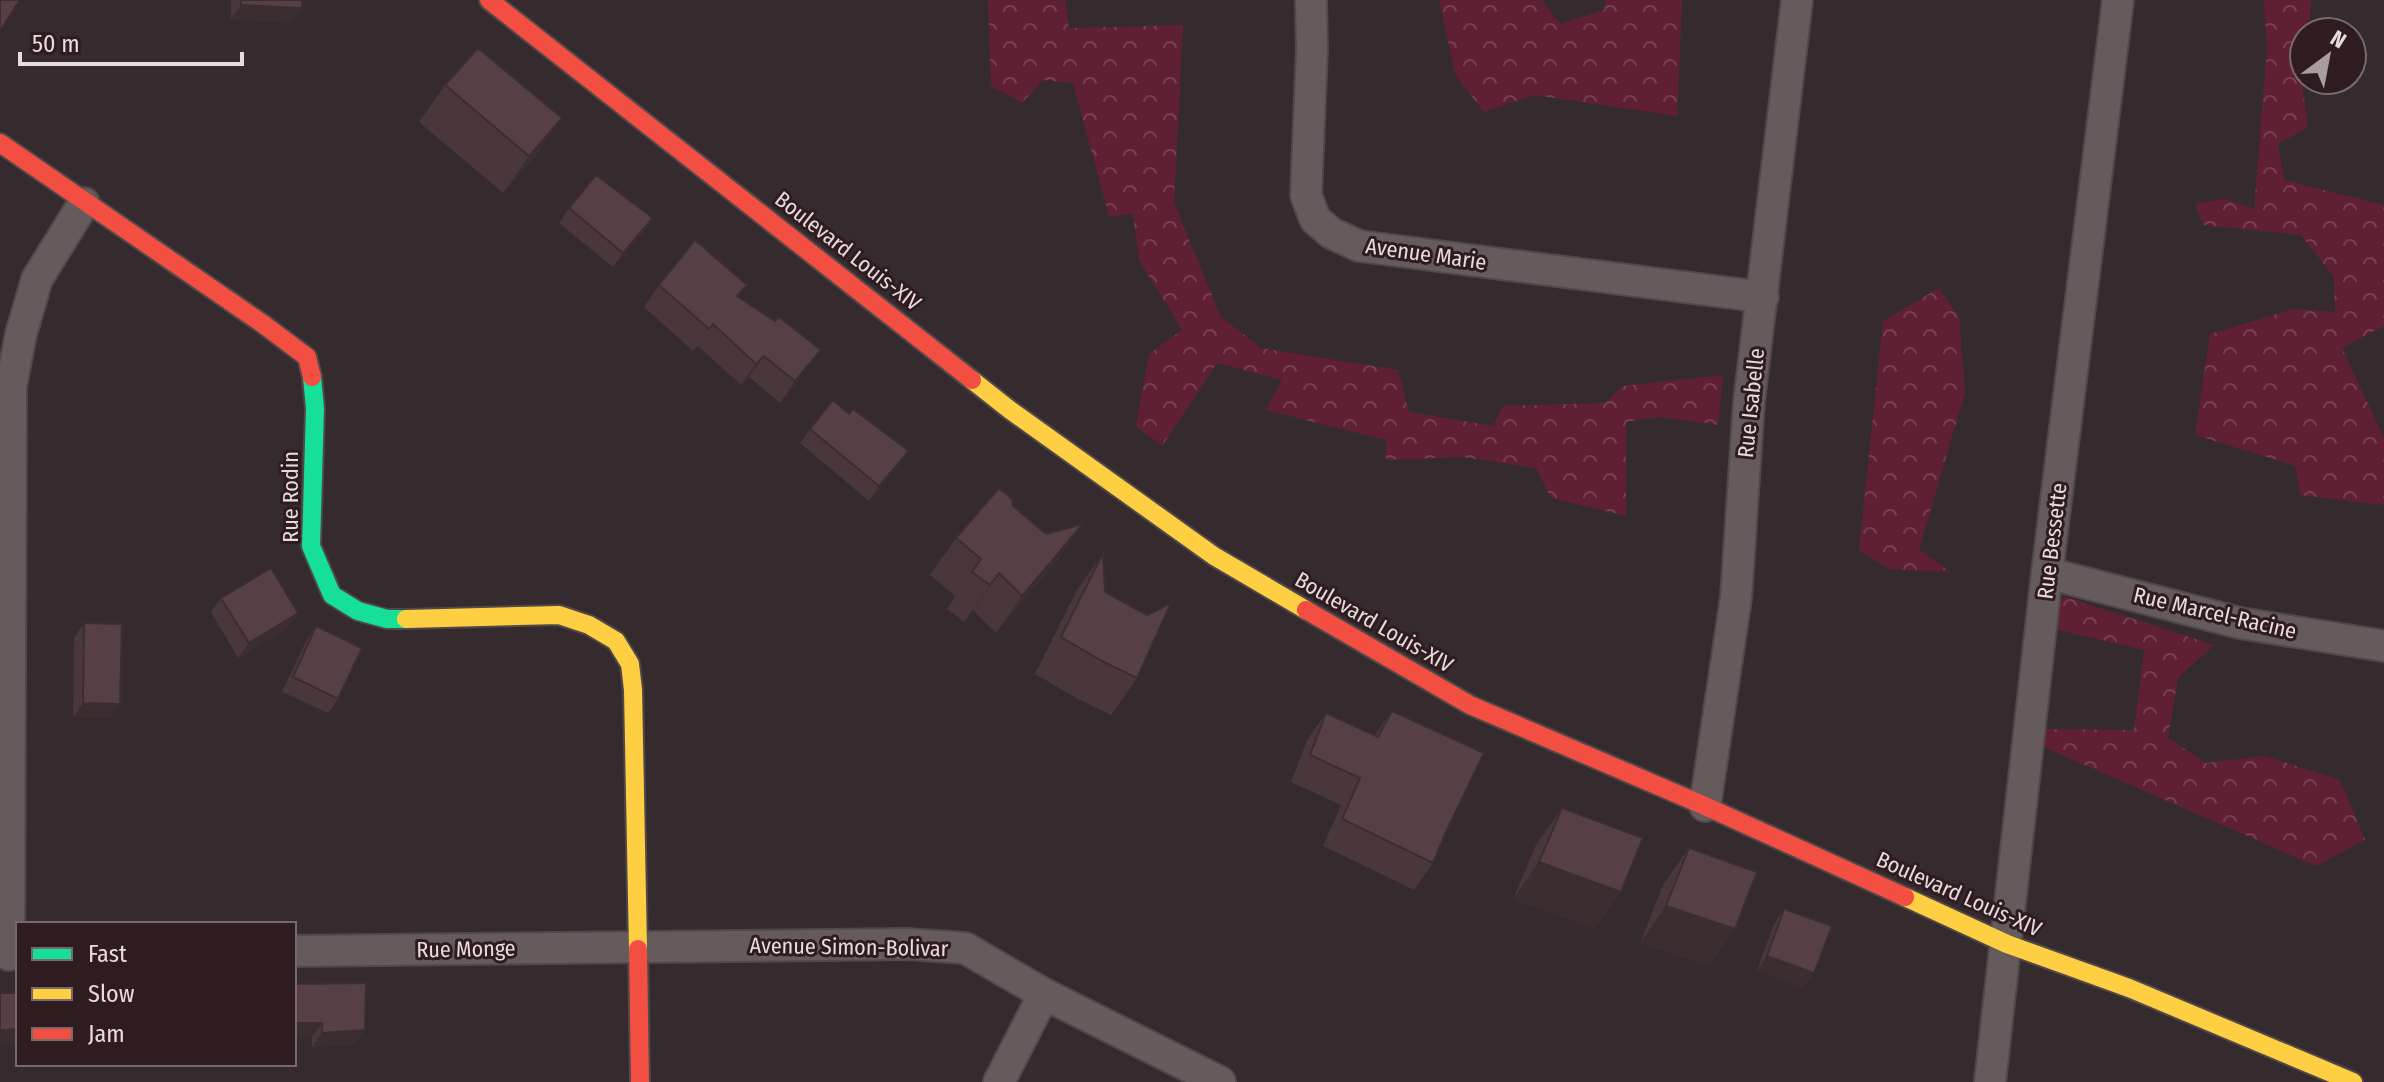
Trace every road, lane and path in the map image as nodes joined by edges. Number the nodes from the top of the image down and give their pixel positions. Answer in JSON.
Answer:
{"nodes":[{"id":1,"x":489,"y":0,"type":"edge"},
{"id":2,"x":1311,"y":0,"type":"edge"},
{"id":3,"x":1797,"y":0,"type":"edge"},
{"id":4,"x":2118,"y":0,"type":"edge"},
{"id":5,"x":0,"y":143,"type":"edge"},
{"id":6,"x":84,"y":203,"type":"junction"},
{"id":7,"x":1763,"y":297,"type":"junction"},
{"id":8,"x":2047,"y":573,"type":"junction"},
{"id":9,"x":2384,"y":646,"type":"edge"},
{"id":10,"x":1705,"y":806,"type":"junction"},
{"id":11,"x":2007,"y":944,"type":"junction"},
{"id":12,"x":638,"y":946,"type":"junction"},
{"id":13,"x":296,"y":951,"type":"edge"},
{"id":14,"x":9,"y":955,"type":"edge"},
{"id":15,"x":1044,"y":994,"type":"junction"},
{"id":16,"x":640,"y":1082,"type":"edge"},
{"id":17,"x":999,"y":1082,"type":"edge"},
{"id":18,"x":1220,"y":1082,"type":"edge"},
{"id":19,"x":1990,"y":1082,"type":"edge"},
{"id":20,"x":2353,"y":1082,"type":"edge"}],
"edges":[{"from":1,"to":10,"type":"main road","name":"Boulevard Louis-XIV"},
{"from":2,"to":7,"type":"street","name":"Avenue Marie"},
{"from":3,"to":7,"type":"street","name":"Rue Isabelle"},
{"from":4,"to":8,"type":"street","name":"Rue Bessette"},
{"from":5,"to":6,"type":"main road","name":"Rue Rodin"},
{"from":6,"to":12,"type":"main road","name":"Rue Rodin"},
{"from":6,"to":14,"type":"street"},
{"from":7,"to":10,"type":"street","name":"Rue Isabelle"},
{"from":8,"to":9,"type":"street","name":"Rue Marcel-Racine"},
{"from":8,"to":11,"type":"street","name":"Rue Bessette"},
{"from":10,"to":11,"type":"main road","name":"Boulevard Louis-XIV"},
{"from":11,"to":19,"type":"street","name":"Rue Bessette"},
{"from":11,"to":20,"type":"main road","name":"Boulevard Louis-XIV"},
{"from":12,"to":13,"type":"street","name":"Rue Monge"},
{"from":12,"to":15,"type":"street","name":"Avenue Simon-Bolivar"},
{"from":12,"to":16,"type":"main road","name":"Rue Rodin"},
{"from":15,"to":17,"type":"street"},
{"from":15,"to":18,"type":"street","name":"Avenue Simon-Bolivar"}]}
